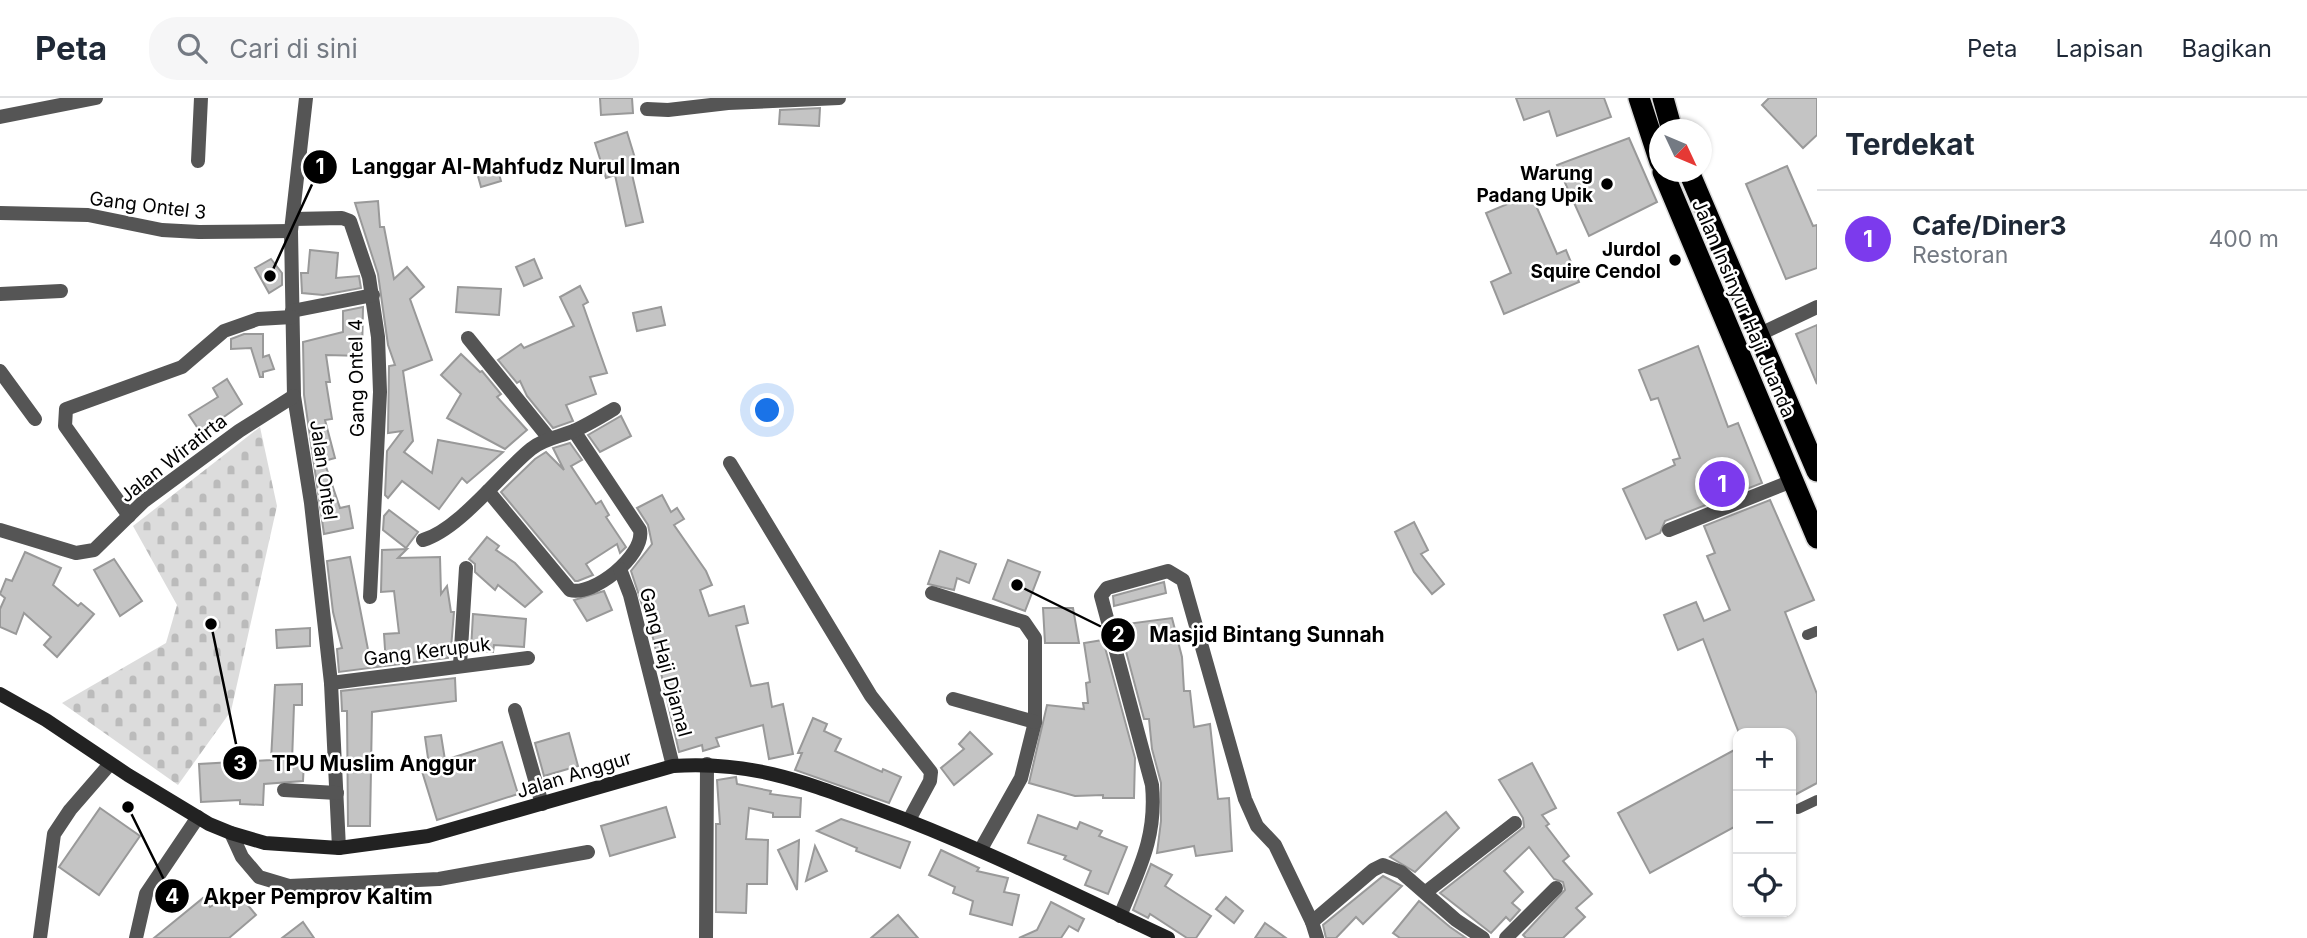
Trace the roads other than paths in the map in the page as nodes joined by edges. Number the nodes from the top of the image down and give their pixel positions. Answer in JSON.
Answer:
{"nodes":[{"id":1,"x":96,"y":98,"type":"edge"},
{"id":2,"x":201,"y":98,"type":"edge"},
{"id":3,"x":306,"y":98,"type":"edge"},
{"id":4,"x":839,"y":98,"type":"edge"},
{"id":5,"x":1639,"y":98,"type":"edge"},
{"id":6,"x":1663,"y":98,"type":"edge"},
{"id":7,"x":647,"y":109,"type":"dead end"},
{"id":8,"x":0,"y":117,"type":"edge"},
{"id":9,"x":1669,"y":119,"type":"edge"},
{"id":10,"x":1649,"y":128,"type":"edge"},
{"id":11,"x":198,"y":161,"type":"dead end"},
{"id":12,"x":1667,"y":182,"type":"edge"},
{"id":13,"x":1693,"y":182,"type":"edge"},
{"id":14,"x":0,"y":213,"type":"edge"},
{"id":15,"x":292,"y":225,"type":"junction"},
{"id":16,"x":61,"y":292,"type":"dead end"},
{"id":17,"x":0,"y":294,"type":"edge"},
{"id":18,"x":373,"y":295,"type":"junction"},
{"id":19,"x":1817,"y":307,"type":"edge"},
{"id":20,"x":292,"y":314,"type":"junction"},
{"id":21,"x":1758,"y":335,"type":"junction"},
{"id":22,"x":468,"y":338,"type":"dead end"},
{"id":23,"x":0,"y":371,"type":"edge"},
{"id":24,"x":294,"y":396,"type":"junction"},
{"id":25,"x":614,"y":409,"type":"dead end"},
{"id":26,"x":36,"y":419,"type":"dead end"},
{"id":27,"x":574,"y":431,"type":"junction"},
{"id":28,"x":548,"y":437,"type":"junction"},
{"id":29,"x":730,"y":463,"type":"dead end"},
{"id":30,"x":1817,"y":471,"type":"edge"},
{"id":31,"x":1791,"y":481,"type":"junction"},
{"id":32,"x":488,"y":491,"type":"junction"},
{"id":33,"x":130,"y":516,"type":"junction"},
{"id":34,"x":0,"y":530,"type":"edge"},
{"id":35,"x":1669,"y":530,"type":"dead end"},
{"id":36,"x":1817,"y":538,"type":"edge"},
{"id":37,"x":423,"y":540,"type":"dead end"},
{"id":38,"x":466,"y":568,"type":"dead end"},
{"id":39,"x":620,"y":569,"type":"junction"},
{"id":40,"x":932,"y":593,"type":"dead end"},
{"id":41,"x":370,"y":597,"type":"dead end"},
{"id":42,"x":528,"y":658,"type":"dead end"},
{"id":43,"x":460,"y":665,"type":"junction"},
{"id":44,"x":331,"y":683,"type":"junction"},
{"id":45,"x":0,"y":694,"type":"edge"},
{"id":46,"x":953,"y":699,"type":"dead end"},
{"id":47,"x":515,"y":710,"type":"dead end"},
{"id":48,"x":1035,"y":722,"type":"junction"},
{"id":49,"x":110,"y":764,"type":"junction"},
{"id":50,"x":706,"y":764,"type":"junction"},
{"id":51,"x":673,"y":766,"type":"junction"},
{"id":52,"x":284,"y":790,"type":"dead end"},
{"id":53,"x":337,"y":793,"type":"junction"},
{"id":54,"x":1817,"y":800,"type":"edge"},
{"id":55,"x":542,"y":804,"type":"junction"},
{"id":56,"x":1798,"y":809,"type":"dead end"},
{"id":57,"x":198,"y":817,"type":"junction"},
{"id":58,"x":909,"y":820,"type":"junction"},
{"id":59,"x":1515,"y":823,"type":"dead end"},
{"id":60,"x":231,"y":833,"type":"junction"},
{"id":61,"x":339,"y":848,"type":"junction"},
{"id":62,"x":981,"y":849,"type":"junction"},
{"id":63,"x":588,"y":852,"type":"dead end"},
{"id":64,"x":1556,"y":888,"type":"dead end"},
{"id":65,"x":1426,"y":892,"type":"junction"},
{"id":66,"x":1120,"y":916,"type":"junction"},
{"id":67,"x":1312,"y":922,"type":"junction"},
{"id":68,"x":40,"y":938,"type":"edge"},
{"id":69,"x":136,"y":938,"type":"edge"},
{"id":70,"x":706,"y":938,"type":"edge"},
{"id":71,"x":1168,"y":938,"type":"edge"},
{"id":72,"x":1317,"y":938,"type":"edge"},
{"id":73,"x":1483,"y":938,"type":"edge"},
{"id":74,"x":1506,"y":938,"type":"edge"}],
"edges":[{"from":1,"to":8,"type":"street"},
{"from":2,"to":11,"type":"street"},
{"from":3,"to":15,"type":"street","name":"Jalan Ontel"},
{"from":4,"to":7,"type":"street"},
{"from":5,"to":10,"type":"highway"},
{"from":6,"to":9,"type":"highway"},
{"from":12,"to":31,"type":"highway","name":"Jalan Insinyur Haji Juanda"},
{"from":13,"to":21,"type":"highway","name":"Jalan Insinyur Haji Juanda"},
{"from":14,"to":15,"type":"street","name":"Gang Ontel 3"},
{"from":15,"to":18,"type":"street","name":"Gang Ontel 4"},
{"from":15,"to":20,"type":"street","name":"Jalan Ontel"},
{"from":16,"to":17,"type":"street"},
{"from":18,"to":20,"type":"street"},
{"from":18,"to":41,"type":"street","name":"Gang Ontel 4"},
{"from":19,"to":21,"type":"street"},
{"from":20,"to":24,"type":"street","name":"Jalan Ontel"},
{"from":20,"to":33,"type":"street"},
{"from":21,"to":30,"type":"highway","name":"Jalan Insinyur Haji Juanda"},
{"from":22,"to":28,"type":"street"},
{"from":23,"to":26,"type":"street"},
{"from":24,"to":33,"type":"street","name":"Jalan Wiratirta"},
{"from":24,"to":44,"type":"street","name":"Jalan Ontel"},
{"from":25,"to":27,"type":"street"},
{"from":27,"to":28,"type":"street"},
{"from":27,"to":39,"type":"street","name":"Gang Haji Djamal"},
{"from":28,"to":32,"type":"street"},
{"from":29,"to":58,"type":"street"},
{"from":31,"to":35,"type":"street"},
{"from":31,"to":36,"type":"highway","name":"Jalan Insinyur Haji Juanda"},
{"from":32,"to":37,"type":"street"},
{"from":32,"to":39,"type":"street","name":"Gang Haji Djamal"},
{"from":33,"to":34,"type":"street","name":"Jalan Wiratirta"},
{"from":38,"to":43,"type":"street"},
{"from":39,"to":51,"type":"street","name":"Gang Haji Djamal"},
{"from":40,"to":48,"type":"street"},
{"from":42,"to":43,"type":"street","name":"Gang Kerupuk"},
{"from":43,"to":44,"type":"street","name":"Gang Kerupuk"},
{"from":44,"to":53,"type":"street","name":"Jalan Ontel"},
{"from":45,"to":49,"type":"street","name":"Jalan Anggur"},
{"from":46,"to":48,"type":"street"},
{"from":47,"to":55,"type":"street"},
{"from":48,"to":62,"type":"street"},
{"from":49,"to":57,"type":"street","name":"Jalan Anggur"},
{"from":49,"to":68,"type":"street"},
{"from":50,"to":51,"type":"street","name":"Jalan Anggur"},
{"from":50,"to":58,"type":"street","name":"Jalan Anggur"},
{"from":50,"to":70,"type":"street"},
{"from":51,"to":55,"type":"street","name":"Jalan Anggur"},
{"from":52,"to":53,"type":"street"},
{"from":53,"to":61,"type":"street","name":"Jalan Ontel"},
{"from":54,"to":56,"type":"lane"},
{"from":55,"to":61,"type":"street","name":"Jalan Anggur"},
{"from":57,"to":60,"type":"street","name":"Jalan Anggur"},
{"from":57,"to":69,"type":"street"},
{"from":58,"to":62,"type":"street","name":"Jalan Anggur"},
{"from":59,"to":65,"type":"street"},
{"from":60,"to":61,"type":"street","name":"Jalan Anggur"},
{"from":60,"to":63,"type":"street"},
{"from":62,"to":66,"type":"street","name":"Jalan Anggur"},
{"from":64,"to":74,"type":"street"},
{"from":65,"to":67,"type":"street"},
{"from":65,"to":73,"type":"street"},
{"from":66,"to":67,"type":"street"},
{"from":66,"to":71,"type":"street","name":"Jalan Anggur"},
{"from":67,"to":72,"type":"street"}]}
